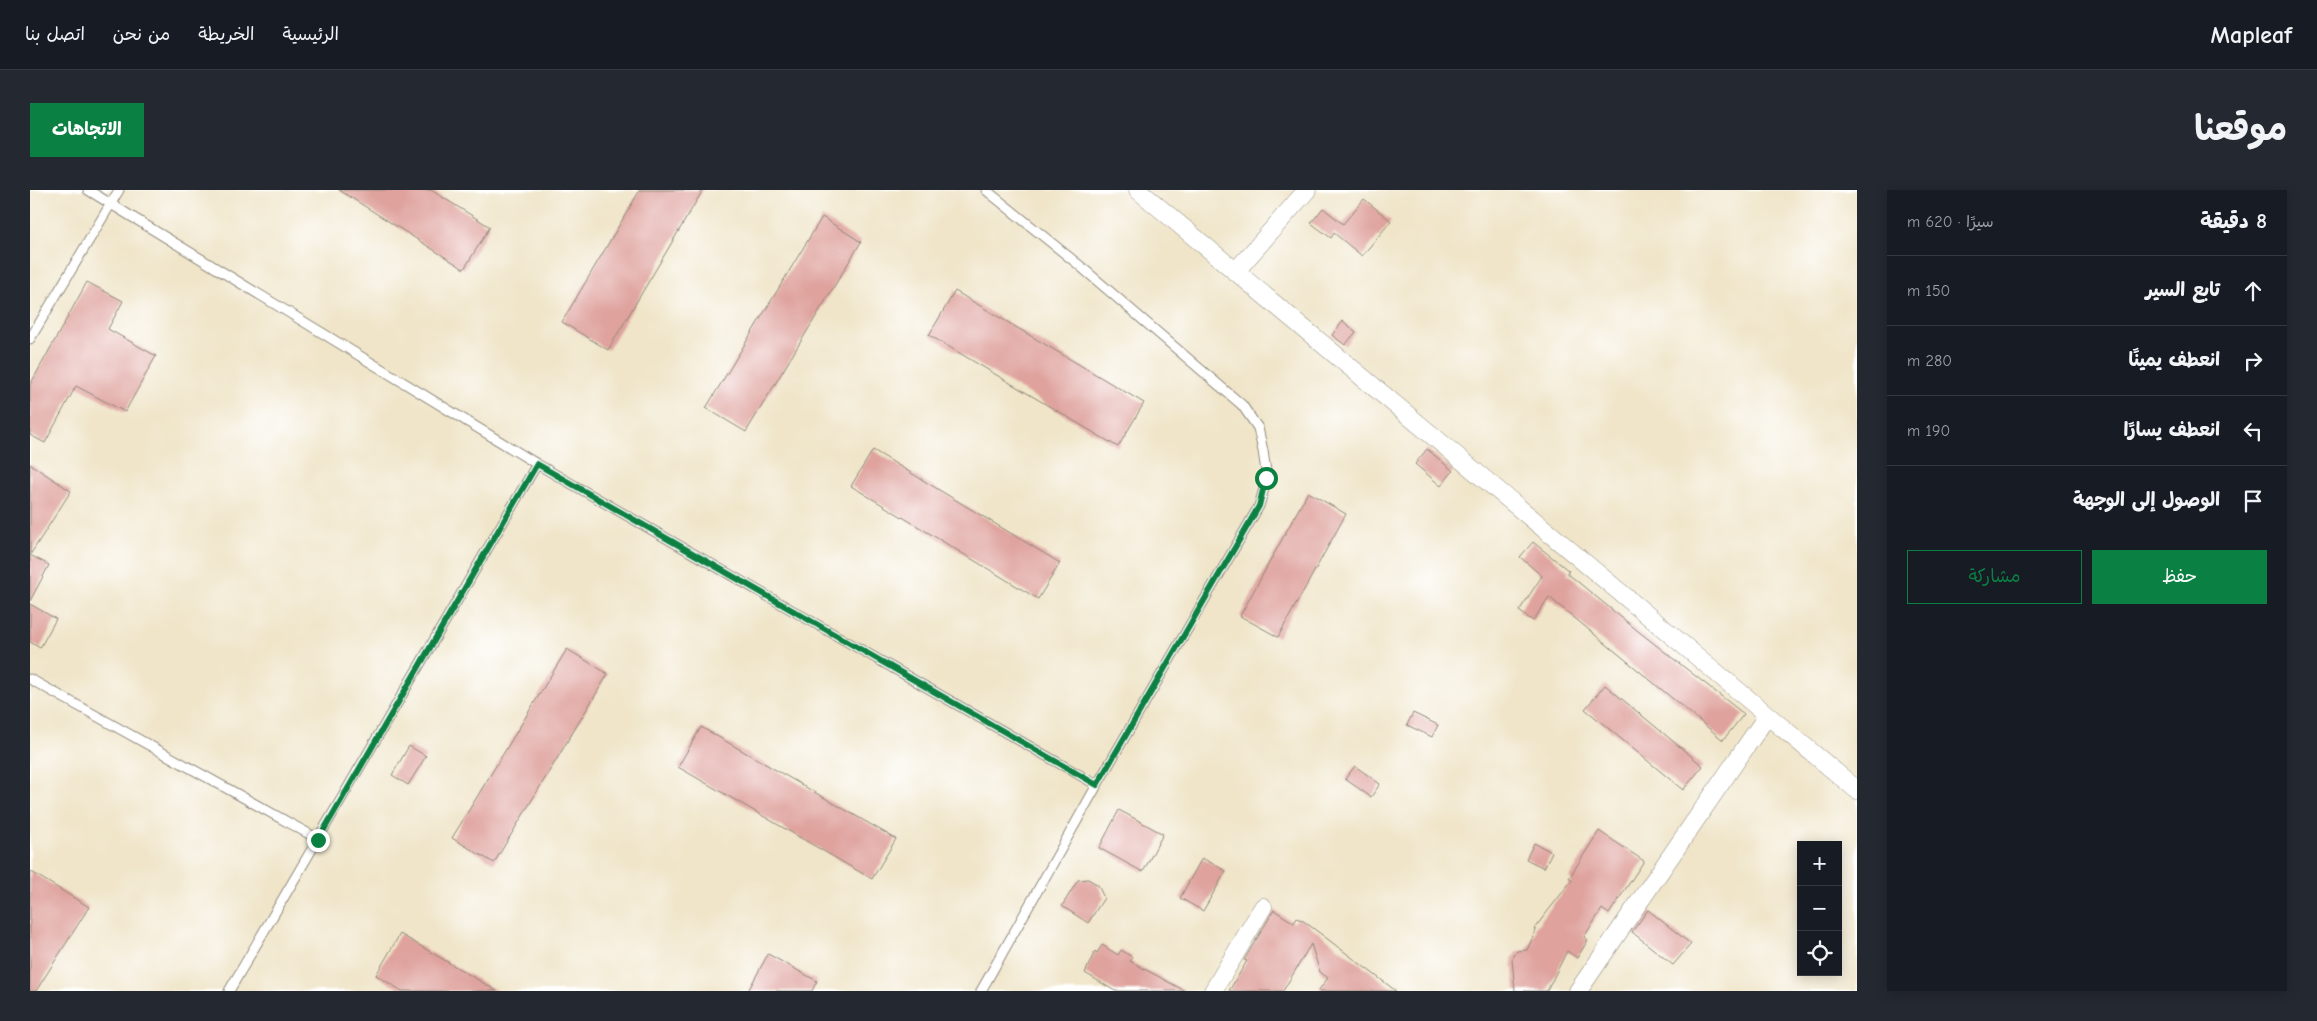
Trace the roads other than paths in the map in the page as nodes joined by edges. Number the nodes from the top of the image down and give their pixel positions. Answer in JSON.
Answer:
{"nodes":[{"id":1,"x":88,"y":190,"type":"edge"},
{"id":2,"x":119,"y":190,"type":"edge"},
{"id":3,"x":986,"y":190,"type":"edge"},
{"id":4,"x":1307,"y":190,"type":"edge"},
{"id":5,"x":1142,"y":191,"type":"edge"},
{"id":6,"x":111,"y":204,"type":"junction"},
{"id":7,"x":1235,"y":272,"type":"junction"},
{"id":8,"x":30,"y":339,"type":"edge"},
{"id":9,"x":537,"y":464,"type":"junction"},
{"id":10,"x":30,"y":679,"type":"edge"},
{"id":11,"x":1767,"y":716,"type":"junction"},
{"id":12,"x":1097,"y":785,"type":"junction"},
{"id":13,"x":1857,"y":790,"type":"edge"},
{"id":14,"x":318,"y":840,"type":"junction"},
{"id":15,"x":1263,"y":908,"type":"dead end"},
{"id":16,"x":229,"y":991,"type":"edge"},
{"id":17,"x":981,"y":991,"type":"edge"},
{"id":18,"x":1213,"y":991,"type":"edge"},
{"id":19,"x":1578,"y":991,"type":"edge"}],
"edges":[{"from":1,"to":6,"type":"lane"},
{"from":2,"to":6,"type":"lane"},
{"from":3,"to":12,"type":"lane"},
{"from":4,"to":7,"type":"street"},
{"from":5,"to":7,"type":"street"},
{"from":6,"to":8,"type":"lane"},
{"from":6,"to":9,"type":"lane"},
{"from":7,"to":11,"type":"street"},
{"from":9,"to":12,"type":"lane"},
{"from":9,"to":14,"type":"lane"},
{"from":10,"to":14,"type":"lane"},
{"from":11,"to":13,"type":"street"},
{"from":11,"to":19,"type":"street"},
{"from":12,"to":17,"type":"lane"},
{"from":14,"to":16,"type":"lane"},
{"from":15,"to":18,"type":"street"}]}
